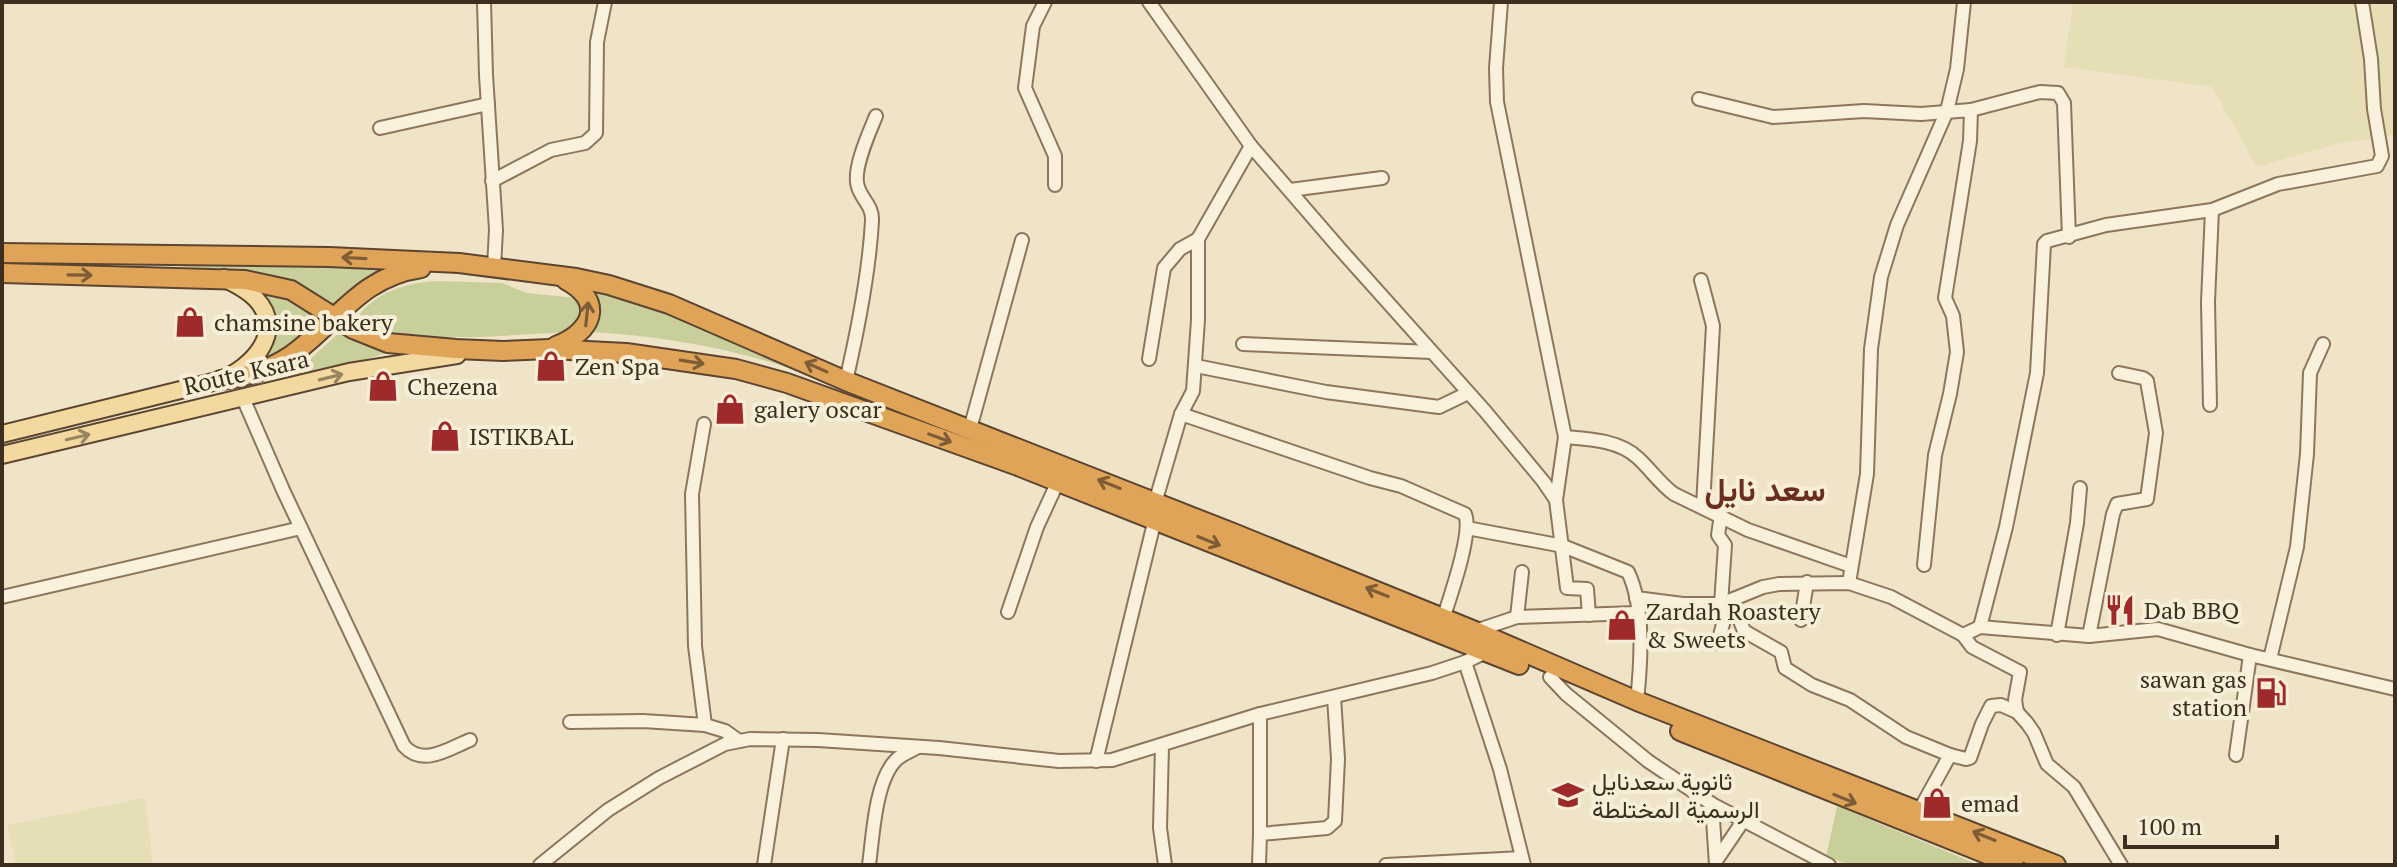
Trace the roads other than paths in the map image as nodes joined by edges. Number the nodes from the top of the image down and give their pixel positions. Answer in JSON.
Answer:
{"nodes":[{"id":1,"x":484,"y":2,"type":"edge"},
{"id":2,"x":605,"y":2,"type":"edge"},
{"id":3,"x":1045,"y":2,"type":"edge"},
{"id":4,"x":1149,"y":2,"type":"edge"},
{"id":5,"x":1501,"y":2,"type":"edge"},
{"id":6,"x":1964,"y":2,"type":"edge"},
{"id":7,"x":2362,"y":2,"type":"edge"},
{"id":8,"x":1699,"y":99,"type":"dead end"},
{"id":9,"x":488,"y":104,"type":"junction"},
{"id":10,"x":1971,"y":110,"type":"junction"},
{"id":11,"x":1947,"y":111,"type":"junction"},
{"id":12,"x":876,"y":116,"type":"dead end"},
{"id":13,"x":380,"y":128,"type":"dead end"},
{"id":14,"x":1251,"y":146,"type":"junction"},
{"id":15,"x":1382,"y":178,"type":"dead end"},
{"id":16,"x":492,"y":181,"type":"junction"},
{"id":17,"x":1055,"y":185,"type":"dead end"},
{"id":18,"x":1290,"y":190,"type":"junction"},
{"id":19,"x":2212,"y":210,"type":"junction"},
{"id":20,"x":2069,"y":237,"type":"junction"},
{"id":21,"x":1198,"y":239,"type":"junction"},
{"id":22,"x":1022,"y":240,"type":"dead end"},
{"id":23,"x":2,"y":253,"type":"edge"},
{"id":24,"x":459,"y":263,"type":"junction"},
{"id":25,"x":494,"y":267,"type":"junction"},
{"id":26,"x":2,"y":273,"type":"edge"},
{"id":27,"x":557,"y":276,"type":"junction"},
{"id":28,"x":223,"y":277,"type":"junction"},
{"id":29,"x":1701,"y":280,"type":"dead end"},
{"id":30,"x":333,"y":317,"type":"junction"},
{"id":31,"x":1243,"y":344,"type":"dead end"},
{"id":32,"x":2323,"y":344,"type":"dead end"},
{"id":33,"x":550,"y":349,"type":"junction"},
{"id":34,"x":503,"y":351,"type":"junction"},
{"id":35,"x":1431,"y":352,"type":"junction"},
{"id":36,"x":1149,"y":359,"type":"dead end"},
{"id":37,"x":1196,"y":366,"type":"junction"},
{"id":38,"x":2119,"y":373,"type":"dead end"},
{"id":39,"x":221,"y":380,"type":"junction"},
{"id":40,"x":846,"y":381,"type":"junction"},
{"id":41,"x":1468,"y":393,"type":"junction"},
{"id":42,"x":243,"y":398,"type":"junction"},
{"id":43,"x":2210,"y":405,"type":"dead end"},
{"id":44,"x":1181,"y":414,"type":"junction"},
{"id":45,"x":704,"y":424,"type":"dead end"},
{"id":46,"x":970,"y":429,"type":"junction"},
{"id":47,"x":2,"y":434,"type":"edge"},
{"id":48,"x":1565,"y":437,"type":"junction"},
{"id":49,"x":2,"y":455,"type":"edge"},
{"id":50,"x":1061,"y":474,"type":"junction"},
{"id":51,"x":2080,"y":488,"type":"dead end"},
{"id":52,"x":1556,"y":500,"type":"junction"},
{"id":53,"x":1703,"y":506,"type":"junction"},
{"id":54,"x":1155,"y":511,"type":"junction"},
{"id":55,"x":1721,"y":515,"type":"junction"},
{"id":56,"x":301,"y":528,"type":"junction"},
{"id":57,"x":1467,"y":528,"type":"junction"},
{"id":58,"x":1563,"y":546,"type":"junction"},
{"id":59,"x":1924,"y":565,"type":"dead end"},
{"id":60,"x":1851,"y":566,"type":"junction"},
{"id":61,"x":1522,"y":572,"type":"dead end"},
{"id":62,"x":1807,"y":582,"type":"junction"},
{"id":63,"x":1849,"y":583,"type":"junction"},
{"id":64,"x":2,"y":597,"type":"edge"},
{"id":65,"x":1636,"y":598,"type":"junction"},
{"id":66,"x":1726,"y":602,"type":"junction"},
{"id":67,"x":1008,"y":612,"type":"dead end"},
{"id":68,"x":1637,"y":613,"type":"junction"},
{"id":69,"x":1589,"y":615,"type":"junction"},
{"id":70,"x":1517,"y":617,"type":"junction"},
{"id":71,"x":1443,"y":619,"type":"junction"},
{"id":72,"x":1801,"y":620,"type":"dead end"},
{"id":73,"x":1980,"y":627,"type":"junction"},
{"id":74,"x":1963,"y":635,"type":"junction"},
{"id":75,"x":2057,"y":635,"type":"junction"},
{"id":76,"x":2089,"y":636,"type":"junction"},
{"id":77,"x":1482,"y":640,"type":"junction"},
{"id":78,"x":1718,"y":643,"type":"dead end"},
{"id":79,"x":2250,"y":655,"type":"junction"},
{"id":80,"x":2270,"y":659,"type":"junction"},
{"id":81,"x":1465,"y":662,"type":"junction"},
{"id":82,"x":1550,"y":677,"type":"junction"},
{"id":83,"x":2395,"y":689,"type":"edge"},
{"id":84,"x":1334,"y":697,"type":"junction"},
{"id":85,"x":1637,"y":701,"type":"junction"},
{"id":86,"x":2017,"y":712,"type":"junction"},
{"id":87,"x":1260,"y":714,"type":"junction"},
{"id":88,"x":570,"y":722,"type":"dead end"},
{"id":89,"x":705,"y":725,"type":"junction"},
{"id":90,"x":783,"y":739,"type":"junction"},
{"id":91,"x":470,"y":740,"type":"dead end"},
{"id":92,"x":739,"y":741,"type":"junction"},
{"id":93,"x":1162,"y":745,"type":"junction"},
{"id":94,"x":918,"y":747,"type":"junction"},
{"id":95,"x":1950,"y":755,"type":"junction"},
{"id":96,"x":2236,"y":755,"type":"dead end"},
{"id":97,"x":1096,"y":761,"type":"junction"},
{"id":98,"x":1712,"y":804,"type":"junction"},
{"id":99,"x":1919,"y":811,"type":"junction"},
{"id":100,"x":1743,"y":821,"type":"junction"},
{"id":101,"x":1260,"y":834,"type":"junction"},
{"id":102,"x":1523,"y":862,"type":"edge"},
{"id":103,"x":1717,"y":862,"type":"edge"},
{"id":104,"x":1826,"y":864,"type":"edge"},
{"id":105,"x":2051,"y":864,"type":"edge"},
{"id":106,"x":540,"y":865,"type":"edge"},
{"id":107,"x":764,"y":865,"type":"edge"},
{"id":108,"x":869,"y":865,"type":"edge"},
{"id":109,"x":1165,"y":865,"type":"edge"},
{"id":110,"x":1259,"y":865,"type":"edge"},
{"id":111,"x":1386,"y":865,"type":"edge"},
{"id":112,"x":2014,"y":865,"type":"edge"},
{"id":113,"x":2121,"y":865,"type":"edge"}],
"edges":[{"from":1,"to":9,"type":"street"},
{"from":2,"to":16,"type":"street"},
{"from":3,"to":17,"type":"street"},
{"from":4,"to":14,"type":"street"},
{"from":5,"to":48,"type":"street"},
{"from":6,"to":11,"type":"street"},
{"from":7,"to":19,"type":"street"},
{"from":8,"to":11,"type":"street"},
{"from":9,"to":13,"type":"street"},
{"from":9,"to":16,"type":"street"},
{"from":10,"to":11,"type":"street"},
{"from":10,"to":20,"type":"street"},
{"from":10,"to":59,"type":"street"},
{"from":11,"to":60,"type":"street"},
{"from":12,"to":40,"type":"street"},
{"from":14,"to":18,"type":"street"},
{"from":14,"to":21,"type":"street"},
{"from":15,"to":18,"type":"street"},
{"from":16,"to":25,"type":"street"},
{"from":18,"to":35,"type":"street"},
{"from":19,"to":20,"type":"street"},
{"from":19,"to":43,"type":"street"},
{"from":20,"to":73,"type":"street"},
{"from":21,"to":36,"type":"street"},
{"from":21,"to":37,"type":"street"},
{"from":22,"to":46,"type":"street"},
{"from":24,"to":23,"type":"highway","one_way":true},
{"from":24,"to":25,"type":"highway"},
{"from":24,"to":30,"type":"highway"},
{"from":25,"to":27,"type":"highway"},
{"from":26,"to":28,"type":"highway","one_way":true},
{"from":33,"to":27,"type":"highway","one_way":true},
{"from":40,"to":27,"type":"highway","one_way":true},
{"from":28,"to":30,"type":"highway"},
{"from":28,"to":39,"type":"main road","name":"Route Ksara"},
{"from":29,"to":53,"type":"street"},
{"from":30,"to":34,"type":"highway"},
{"from":30,"to":39,"type":"highway"},
{"from":31,"to":35,"type":"street"},
{"from":32,"to":80,"type":"street"},
{"from":33,"to":34,"type":"highway"},
{"from":33,"to":50,"type":"highway","one_way":true},
{"from":42,"to":34,"type":"main road","name":"Route Ksara","one_way":true},
{"from":35,"to":41,"type":"street"},
{"from":37,"to":41,"type":"street"},
{"from":37,"to":44,"type":"street"},
{"from":38,"to":76,"type":"street"},
{"from":39,"to":47,"type":"main road","name":"Route Ksara"},
{"from":40,"to":46,"type":"highway"},
{"from":41,"to":52,"type":"street"},
{"from":49,"to":42,"type":"main road","name":"Route Ksara","one_way":true},
{"from":42,"to":56,"type":"street"},
{"from":44,"to":54,"type":"street"},
{"from":44,"to":57,"type":"street"},
{"from":45,"to":89,"type":"street"},
{"from":46,"to":50,"type":"highway"},
{"from":48,"to":52,"type":"street"},
{"from":48,"to":53,"type":"street"},
{"from":50,"to":54,"type":"highway"},
{"from":50,"to":67,"type":"street"},
{"from":51,"to":75,"type":"street"},
{"from":52,"to":58,"type":"street"},
{"from":53,"to":55,"type":"street"},
{"from":71,"to":54,"type":"highway","one_way":true},
{"from":54,"to":77,"type":"highway","one_way":true},
{"from":54,"to":97,"type":"street"},
{"from":55,"to":60,"type":"street"},
{"from":55,"to":66,"type":"street"},
{"from":56,"to":64,"type":"street"},
{"from":56,"to":91,"type":"street"},
{"from":57,"to":58,"type":"street"},
{"from":57,"to":71,"type":"street"},
{"from":58,"to":65,"type":"street"},
{"from":58,"to":69,"type":"street"},
{"from":60,"to":63,"type":"street"},
{"from":61,"to":70,"type":"street"},
{"from":62,"to":63,"type":"street"},
{"from":62,"to":66,"type":"street"},
{"from":62,"to":72,"type":"street"},
{"from":63,"to":74,"type":"street"},
{"from":65,"to":66,"type":"street"},
{"from":65,"to":68,"type":"street"},
{"from":66,"to":78,"type":"street"},
{"from":66,"to":95,"type":"street"},
{"from":68,"to":69,"type":"street"},
{"from":68,"to":85,"type":"street"},
{"from":69,"to":70,"type":"street"},
{"from":70,"to":77,"type":"street"},
{"from":71,"to":77,"type":"highway"},
{"from":73,"to":74,"type":"street"},
{"from":73,"to":75,"type":"street"},
{"from":74,"to":86,"type":"street"},
{"from":75,"to":76,"type":"street"},
{"from":76,"to":79,"type":"street"},
{"from":77,"to":81,"type":"street"},
{"from":77,"to":82,"type":"highway"},
{"from":77,"to":85,"type":"highway"},
{"from":79,"to":80,"type":"street"},
{"from":79,"to":96,"type":"street"},
{"from":80,"to":83,"type":"street"},
{"from":81,"to":84,"type":"street"},
{"from":81,"to":102,"type":"street"},
{"from":82,"to":98,"type":"street"},
{"from":82,"to":112,"type":"highway","one_way":true},
{"from":84,"to":87,"type":"street"},
{"from":84,"to":101,"type":"street"},
{"from":85,"to":99,"type":"highway"},
{"from":86,"to":95,"type":"street"},
{"from":86,"to":113,"type":"street"},
{"from":87,"to":93,"type":"street"},
{"from":87,"to":101,"type":"street"},
{"from":88,"to":89,"type":"street"},
{"from":89,"to":92,"type":"street"},
{"from":90,"to":92,"type":"street"},
{"from":90,"to":94,"type":"street"},
{"from":90,"to":107,"type":"street"},
{"from":92,"to":106,"type":"street"},
{"from":93,"to":97,"type":"street"},
{"from":93,"to":109,"type":"street"},
{"from":94,"to":97,"type":"street"},
{"from":94,"to":108,"type":"street"},
{"from":95,"to":99,"type":"street"},
{"from":98,"to":100,"type":"street"},
{"from":98,"to":103,"type":"street"},
{"from":105,"to":99,"type":"highway","one_way":true},
{"from":100,"to":103,"type":"street"},
{"from":100,"to":104,"type":"street"},
{"from":101,"to":110,"type":"street"},
{"from":102,"to":111,"type":"street"}]}
